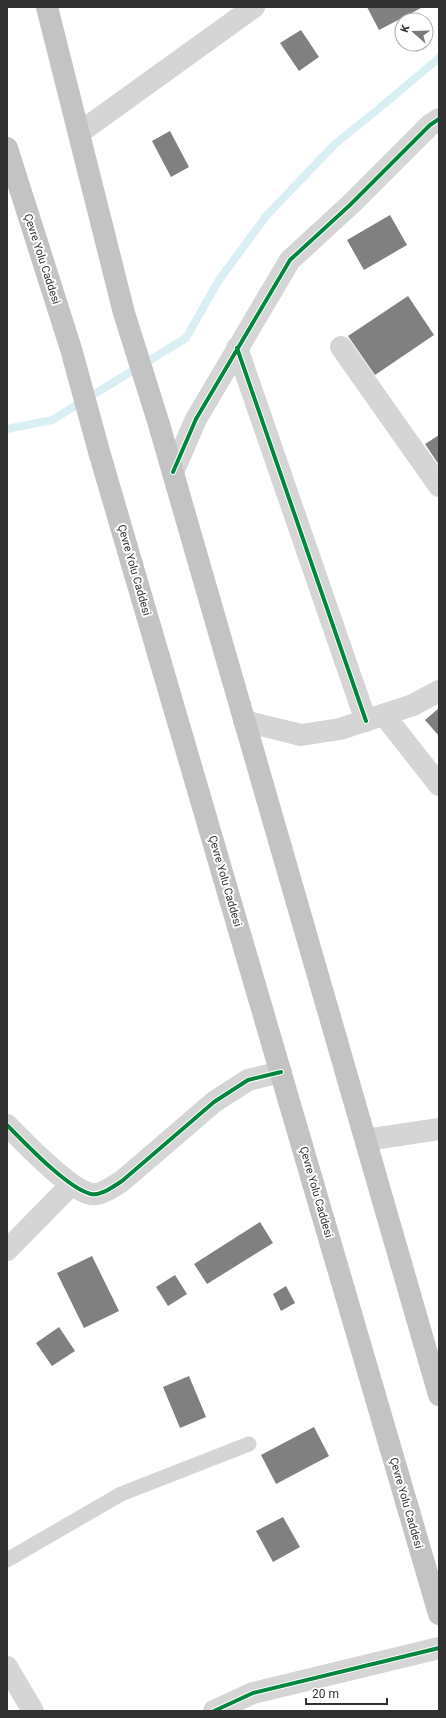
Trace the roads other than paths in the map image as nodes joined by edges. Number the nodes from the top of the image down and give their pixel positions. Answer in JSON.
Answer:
{"nodes":[{"id":1,"x":47,"y":7,"type":"edge"},
{"id":2,"x":254,"y":7,"type":"edge"},
{"id":3,"x":439,"y":118,"type":"edge"},
{"id":4,"x":79,"y":133,"type":"junction"},
{"id":5,"x":7,"y":148,"type":"edge"},
{"id":6,"x":12,"y":180,"type":"edge"},
{"id":7,"x":341,"y":347,"type":"dead end"},
{"id":8,"x":237,"y":348,"type":"junction"},
{"id":9,"x":173,"y":472,"type":"junction"},
{"id":10,"x":439,"y":486,"type":"edge"},
{"id":11,"x":439,"y":691,"type":"edge"},
{"id":12,"x":375,"y":718,"type":"junction"},
{"id":13,"x":244,"y":721,"type":"junction"},
{"id":14,"x":439,"y":785,"type":"edge"},
{"id":15,"x":281,"y":1072,"type":"junction"},
{"id":16,"x":7,"y":1126,"type":"edge"},
{"id":17,"x":439,"y":1129,"type":"edge"},
{"id":18,"x":366,"y":1140,"type":"junction"},
{"id":19,"x":71,"y":1185,"type":"junction"},
{"id":20,"x":7,"y":1250,"type":"edge"},
{"id":21,"x":439,"y":1395,"type":"edge"},
{"id":22,"x":249,"y":1444,"type":"dead end"},
{"id":23,"x":7,"y":1560,"type":"edge"},
{"id":24,"x":439,"y":1614,"type":"edge"},
{"id":25,"x":439,"y":1648,"type":"edge"},
{"id":26,"x":7,"y":1667,"type":"edge"},
{"id":27,"x":33,"y":1711,"type":"edge"},
{"id":28,"x":214,"y":1711,"type":"edge"}],
"edges":[{"from":1,"to":4,"type":"highway"},
{"from":2,"to":4,"type":"street"},
{"from":3,"to":8,"type":"street"},
{"from":4,"to":9,"type":"highway"},
{"from":5,"to":6,"type":"highway","name":"Çevre Yolu Caddesi"},
{"from":6,"to":15,"type":"highway","name":"Çevre Yolu Caddesi"},
{"from":7,"to":10,"type":"street"},
{"from":8,"to":9,"type":"street"},
{"from":8,"to":12,"type":"street"},
{"from":9,"to":13,"type":"highway"},
{"from":11,"to":12,"type":"street"},
{"from":12,"to":13,"type":"street"},
{"from":12,"to":14,"type":"street"},
{"from":13,"to":18,"type":"highway"},
{"from":15,"to":19,"type":"street"},
{"from":15,"to":24,"type":"highway","name":"Çevre Yolu Caddesi"},
{"from":16,"to":19,"type":"street"},
{"from":17,"to":18,"type":"street"},
{"from":18,"to":21,"type":"highway"},
{"from":19,"to":20,"type":"street"},
{"from":22,"to":23,"type":"lane"},
{"from":25,"to":28,"type":"street"},
{"from":26,"to":27,"type":"street"}]}
